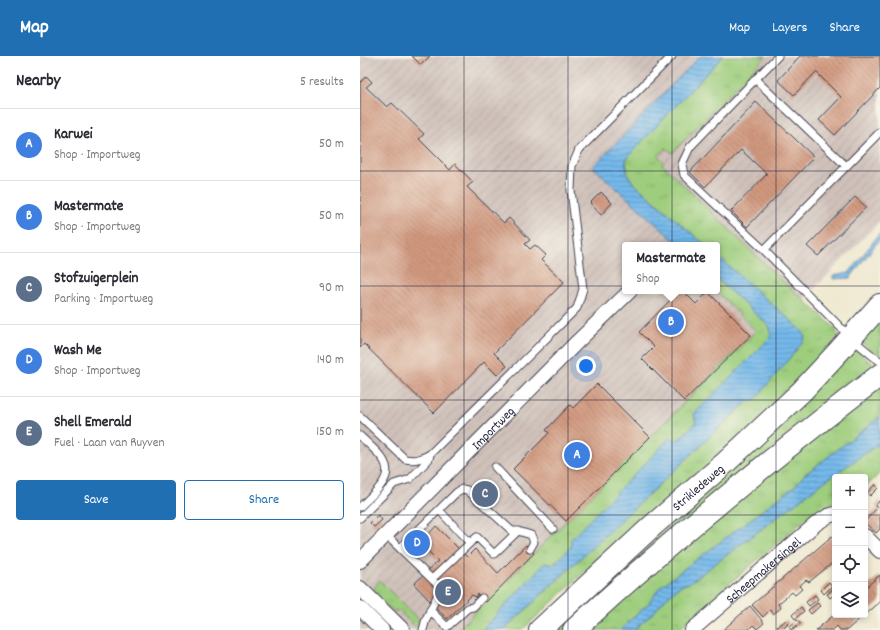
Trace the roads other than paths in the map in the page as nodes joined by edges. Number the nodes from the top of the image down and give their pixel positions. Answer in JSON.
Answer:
{"nodes":[{"id":1,"x":672,"y":56,"type":"edge"},
{"id":2,"x":778,"y":56,"type":"edge"},
{"id":3,"x":756,"y":79,"type":"junction"},
{"id":4,"x":880,"y":132,"type":"edge"},
{"id":5,"x":846,"y":166,"type":"junction"},
{"id":6,"x":764,"y":250,"type":"junction"},
{"id":7,"x":625,"y":294,"type":"edge"},
{"id":8,"x":880,"y":305,"type":"edge"},
{"id":9,"x":851,"y":338,"type":"junction"},
{"id":10,"x":880,"y":361,"type":"edge"},
{"id":11,"x":880,"y":375,"type":"edge"},
{"id":12,"x":360,"y":416,"type":"edge"},
{"id":13,"x":360,"y":436,"type":"edge"},
{"id":14,"x":363,"y":442,"type":"edge"},
{"id":15,"x":430,"y":454,"type":"junction"},
{"id":16,"x":495,"y":467,"type":"dead end"},
{"id":17,"x":360,"y":507,"type":"edge"},
{"id":18,"x":439,"y":510,"type":"junction"},
{"id":19,"x":832,"y":515,"type":"edge"},
{"id":20,"x":360,"y":518,"type":"edge"},
{"id":21,"x":553,"y":529,"type":"dead end"},
{"id":22,"x":518,"y":531,"type":"junction"},
{"id":23,"x":386,"y":535,"type":"junction"},
{"id":24,"x":868,"y":539,"type":"edge"},
{"id":25,"x":470,"y":543,"type":"junction"},
{"id":26,"x":400,"y":548,"type":"junction"},
{"id":27,"x":530,"y":549,"type":"dead end"},
{"id":28,"x":880,"y":551,"type":"edge"},
{"id":29,"x":360,"y":561,"type":"edge"},
{"id":30,"x":432,"y":580,"type":"junction"},
{"id":31,"x":360,"y":588,"type":"edge"},
{"id":32,"x":482,"y":598,"type":"dead end"},
{"id":33,"x":360,"y":608,"type":"edge"},
{"id":34,"x":430,"y":610,"type":"junction"},
{"id":35,"x":382,"y":630,"type":"edge"},
{"id":36,"x":403,"y":630,"type":"edge"},
{"id":37,"x":423,"y":630,"type":"edge"},
{"id":38,"x":540,"y":630,"type":"edge"},
{"id":39,"x":574,"y":630,"type":"edge"},
{"id":40,"x":692,"y":630,"type":"edge"}],
"edges":[{"from":1,"to":15,"type":"lane"},
{"from":2,"to":3,"type":"lane"},
{"from":3,"to":5,"type":"lane"},
{"from":3,"to":6,"type":"lane"},
{"from":4,"to":5,"type":"lane"},
{"from":5,"to":6,"type":"lane"},
{"from":6,"to":9,"type":"lane"},
{"from":7,"to":23,"type":"street","name":"Importweg"},
{"from":8,"to":9,"type":"main road","name":"Strikledeweg"},
{"from":9,"to":10,"type":"lane"},
{"from":9,"to":38,"type":"main road","name":"Strikledeweg"},
{"from":11,"to":39,"type":"main road","name":"Strikledeweg"},
{"from":12,"to":15,"type":"lane"},
{"from":13,"to":14,"type":"lane"},
{"from":14,"to":17,"type":"lane"},
{"from":15,"to":20,"type":"lane"},
{"from":16,"to":21,"type":"lane"},
{"from":18,"to":22,"type":"lane"},
{"from":18,"to":25,"type":"lane"},
{"from":18,"to":26,"type":"lane"},
{"from":19,"to":40,"type":"street","name":"Scheepmakersingel"},
{"from":22,"to":25,"type":"lane"},
{"from":22,"to":27,"type":"lane"},
{"from":23,"to":26,"type":"lane"},
{"from":23,"to":29,"type":"street","name":"Importweg"},
{"from":24,"to":28,"type":"street"},
{"from":25,"to":30,"type":"lane"},
{"from":26,"to":30,"type":"lane"},
{"from":30,"to":34,"type":"lane"},
{"from":31,"to":36,"type":"street"},
{"from":32,"to":34,"type":"lane"},
{"from":33,"to":35,"type":"street"},
{"from":34,"to":37,"type":"lane"}]}
